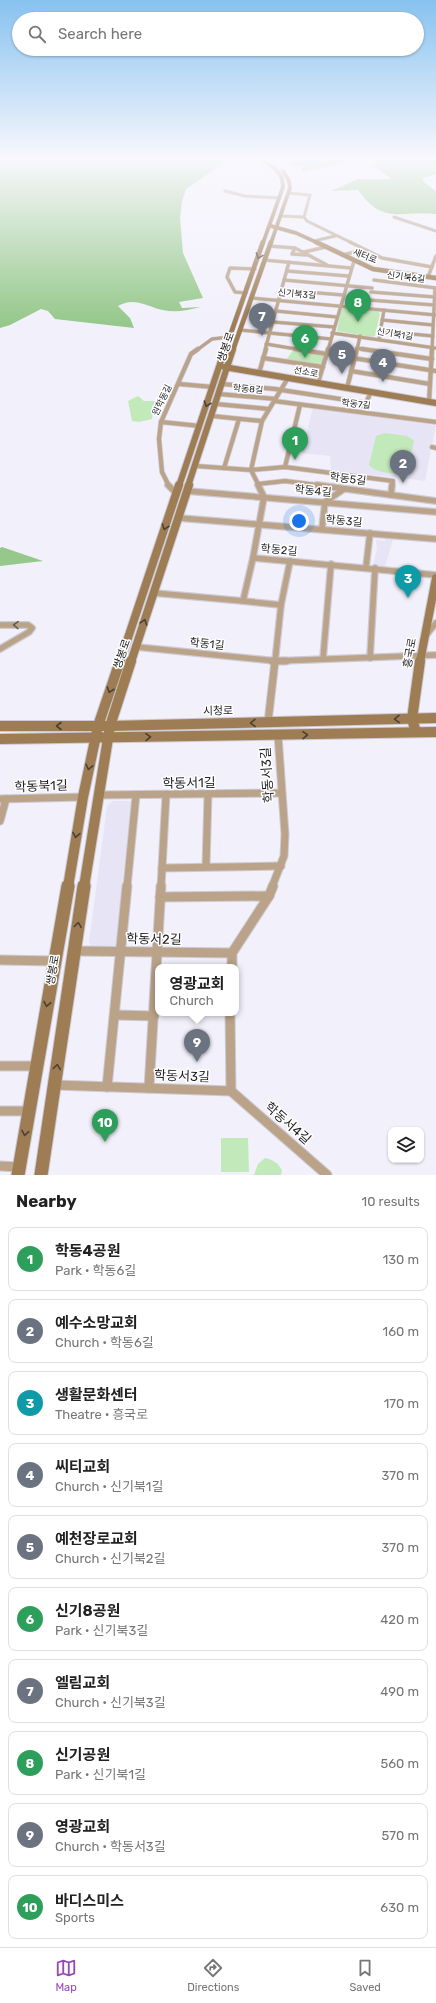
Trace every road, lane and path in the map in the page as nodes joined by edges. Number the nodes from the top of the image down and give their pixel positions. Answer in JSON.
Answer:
{"nodes":[{"id":1,"x":274,"y":215,"type":"edge"},
{"id":2,"x":280,"y":217,"type":"junction"},
{"id":3,"x":304,"y":217,"type":"joint"},
{"id":4,"x":394,"y":217,"type":"dead end"},
{"id":5,"x":270,"y":226,"type":"junction"},
{"id":6,"x":276,"y":227,"type":"junction"},
{"id":7,"x":436,"y":231,"type":"edge"},
{"id":8,"x":296,"y":233,"type":"junction"},
{"id":9,"x":335,"y":236,"type":"junction"},
{"id":10,"x":305,"y":237,"type":"junction"},
{"id":11,"x":272,"y":238,"type":"junction"},
{"id":12,"x":314,"y":241,"type":"junction"},
{"id":13,"x":269,"y":246,"type":"junction"},
{"id":14,"x":326,"y":247,"type":"junction"},
{"id":15,"x":295,"y":248,"type":"junction"},
{"id":16,"x":365,"y":250,"type":"junction"},
{"id":17,"x":304,"y":252,"type":"junction"},
{"id":18,"x":342,"y":255,"type":"junction"},
{"id":19,"x":310,"y":256,"type":"junction"},
{"id":20,"x":436,"y":256,"type":"edge"},
{"id":21,"x":264,"y":260,"type":"junction"},
{"id":22,"x":354,"y":261,"type":"junction"},
{"id":23,"x":289,"y":262,"type":"junction"},
{"id":24,"x":328,"y":266,"type":"junction"},
{"id":25,"x":420,"y":266,"type":"junction"},
{"id":26,"x":432,"y":267,"type":"junction"},
{"id":27,"x":351,"y":268,"type":"junction"},
{"id":28,"x":255,"y":269,"type":"junction"},
{"id":29,"x":377,"y":270,"type":"junction"},
{"id":30,"x":287,"y":271,"type":"junction"},
{"id":31,"x":348,"y":276,"type":"junction"},
{"id":32,"x":417,"y":276,"type":"junction"},
{"id":33,"x":428,"y":277,"type":"junction"},
{"id":34,"x":436,"y":278,"type":"edge"},
{"id":35,"x":284,"y":280,"type":"junction"},
{"id":36,"x":374,"y":280,"type":"junction"},
{"id":37,"x":346,"y":286,"type":"junction"},
{"id":38,"x":436,"y":288,"type":"edge"},
{"id":39,"x":282,"y":290,"type":"junction"},
{"id":40,"x":371,"y":290,"type":"junction"},
{"id":41,"x":246,"y":293,"type":"junction"},
{"id":42,"x":343,"y":295,"type":"junction"},
{"id":43,"x":435,"y":297,"type":"junction"},
{"id":44,"x":252,"y":298,"type":"junction"},
{"id":45,"x":279,"y":300,"type":"junction"},
{"id":46,"x":369,"y":300,"type":"junction"},
{"id":47,"x":434,"y":305,"type":"junction"},
{"id":48,"x":340,"y":306,"type":"junction"},
{"id":49,"x":367,"y":309,"type":"junction"},
{"id":50,"x":384,"y":310,"type":"junction"},
{"id":51,"x":276,"y":311,"type":"junction"},
{"id":52,"x":435,"y":315,"type":"edge"},
{"id":53,"x":337,"y":317,"type":"junction"},
{"id":54,"x":382,"y":320,"type":"junction"},
{"id":55,"x":273,"y":322,"type":"junction"},
{"id":56,"x":433,"y":325,"type":"junction"},
{"id":57,"x":334,"y":328,"type":"junction"},
{"id":58,"x":240,"y":330,"type":"junction"},
{"id":59,"x":380,"y":331,"type":"junction"},
{"id":60,"x":270,"y":333,"type":"junction"},
{"id":61,"x":332,"y":333,"type":"junction"},
{"id":62,"x":360,"y":336,"type":"junction"},
{"id":63,"x":433,"y":336,"type":"junction"},
{"id":64,"x":229,"y":337,"type":"junction"},
{"id":65,"x":331,"y":339,"type":"junction"},
{"id":66,"x":379,"y":339,"type":"junction"},
{"id":67,"x":266,"y":344,"type":"junction"},
{"id":68,"x":357,"y":348,"type":"junction"},
{"id":69,"x":434,"y":348,"type":"edge"},
{"id":70,"x":327,"y":354,"type":"junction"},
{"id":71,"x":263,"y":358,"type":"junction"},
{"id":72,"x":354,"y":358,"type":"junction"},
{"id":73,"x":432,"y":359,"type":"junction"},
{"id":74,"x":224,"y":367,"type":"junction"},
{"id":75,"x":323,"y":367,"type":"junction"},
{"id":76,"x":431,"y":370,"type":"junction"},
{"id":77,"x":351,"y":371,"type":"junction"},
{"id":78,"x":436,"y":371,"type":"edge"},
{"id":79,"x":259,"y":373,"type":"junction"},
{"id":80,"x":288,"y":378,"type":"junction"},
{"id":81,"x":318,"y":383,"type":"junction"},
{"id":82,"x":179,"y":384,"type":"junction"},
{"id":83,"x":223,"y":384,"type":"junction"},
{"id":84,"x":430,"y":384,"type":"junction"},
{"id":85,"x":213,"y":387,"type":"junction"},
{"id":86,"x":347,"y":388,"type":"junction"},
{"id":87,"x":281,"y":390,"type":"junction"},
{"id":88,"x":371,"y":392,"type":"junction"},
{"id":89,"x":219,"y":394,"type":"junction"},
{"id":90,"x":275,"y":400,"type":"junction"},
{"id":91,"x":429,"y":402,"type":"junction"},
{"id":92,"x":366,"y":403,"type":"junction"},
{"id":93,"x":436,"y":403,"type":"edge"},
{"id":94,"x":216,"y":404,"type":"junction"},
{"id":95,"x":300,"y":405,"type":"junction"},
{"id":96,"x":269,"y":409,"type":"junction"},
{"id":97,"x":362,"y":412,"type":"junction"},
{"id":98,"x":212,"y":416,"type":"junction"},
{"id":99,"x":240,"y":419,"type":"junction"},
{"id":100,"x":262,"y":421,"type":"junction"},
{"id":101,"x":161,"y":422,"type":"junction"},
{"id":102,"x":436,"y":422,"type":"edge"},
{"id":103,"x":200,"y":426,"type":"junction"},
{"id":104,"x":196,"y":466,"type":"junction"},
{"id":105,"x":285,"y":466,"type":"junction"},
{"id":106,"x":224,"y":468,"type":"junction"},
{"id":107,"x":251,"y":470,"type":"junction"},
{"id":108,"x":258,"y":484,"type":"junction"},
{"id":109,"x":344,"y":489,"type":"junction"},
{"id":110,"x":187,"y":491,"type":"junction"},
{"id":111,"x":177,"y":494,"type":"junction"},
{"id":112,"x":391,"y":495,"type":"junction"},
{"id":113,"x":264,"y":498,"type":"junction"},
{"id":114,"x":436,"y":501,"type":"edge"},
{"id":115,"x":324,"y":502,"type":"junction"},
{"id":116,"x":436,"y":512,"type":"edge"},
{"id":117,"x":179,"y":518,"type":"junction"},
{"id":118,"x":259,"y":525,"type":"junction"},
{"id":119,"x":322,"y":529,"type":"junction"},
{"id":120,"x":370,"y":534,"type":"junction"},
{"id":121,"x":436,"y":539,"type":"edge"},
{"id":122,"x":253,"y":558,"type":"junction"},
{"id":123,"x":290,"y":561,"type":"junction"},
{"id":124,"x":331,"y":564,"type":"junction"},
{"id":125,"x":366,"y":567,"type":"junction"},
{"id":126,"x":375,"y":568,"type":"junction"},
{"id":127,"x":436,"y":575,"type":"edge"},
{"id":128,"x":436,"y":578,"type":"edge"},
{"id":129,"x":154,"y":593,"type":"junction"},
{"id":130,"x":243,"y":601,"type":"junction"},
{"id":131,"x":281,"y":605,"type":"junction"},
{"id":132,"x":436,"y":623,"type":"edge"},
{"id":133,"x":0,"y":625,"type":"edge"},
{"id":134,"x":426,"y":636,"type":"junction"},
{"id":135,"x":136,"y":647,"type":"junction"},
{"id":136,"x":0,"y":649,"type":"edge"},
{"id":137,"x":421,"y":655,"type":"junction"},
{"id":138,"x":436,"y":655,"type":"edge"},
{"id":139,"x":370,"y":658,"type":"junction"},
{"id":140,"x":324,"y":659,"type":"junction"},
{"id":141,"x":276,"y":661,"type":"junction"},
{"id":142,"x":436,"y":718,"type":"edge"},
{"id":143,"x":412,"y":719,"type":"junction"},
{"id":144,"x":268,"y":722,"type":"junction"},
{"id":145,"x":0,"y":726,"type":"edge"},
{"id":146,"x":98,"y":726,"type":"junction"},
{"id":147,"x":110,"y":726,"type":"junction"},
{"id":148,"x":416,"y":732,"type":"junction"},
{"id":149,"x":436,"y":732,"type":"edge"},
{"id":150,"x":278,"y":735,"type":"junction"},
{"id":151,"x":96,"y":738,"type":"junction"},
{"id":152,"x":108,"y":738,"type":"junction"},
{"id":153,"x":0,"y":739,"type":"edge"},
{"id":154,"x":281,"y":793,"type":"junction"},
{"id":155,"x":208,"y":794,"type":"junction"},
{"id":156,"x":98,"y":795,"type":"junction"},
{"id":157,"x":136,"y":795,"type":"junction"},
{"id":158,"x":166,"y":795,"type":"junction"},
{"id":159,"x":83,"y":796,"type":"junction"},
{"id":160,"x":3,"y":799,"type":"edge"},
{"id":161,"x":0,"y":821,"type":"edge"},
{"id":162,"x":206,"y":866,"type":"junction"},
{"id":163,"x":281,"y":866,"type":"junction"},
{"id":164,"x":162,"y":868,"type":"junction"},
{"id":165,"x":269,"y":896,"type":"junction"},
{"id":166,"x":160,"y":897,"type":"junction"},
{"id":167,"x":75,"y":951,"type":"junction"},
{"id":168,"x":120,"y":952,"type":"junction"},
{"id":169,"x":158,"y":952,"type":"junction"},
{"id":170,"x":232,"y":954,"type":"junction"},
{"id":171,"x":0,"y":960,"type":"edge"},
{"id":172,"x":55,"y":961,"type":"junction"},
{"id":173,"x":157,"y":964,"type":"edge"},
{"id":174,"x":232,"y":964,"type":"edge"},
{"id":175,"x":155,"y":1000,"type":"edge"},
{"id":176,"x":115,"y":1015,"type":"junction"},
{"id":177,"x":154,"y":1016,"type":"junction"},
{"id":178,"x":230,"y":1016,"type":"edge"},
{"id":179,"x":0,"y":1066,"type":"edge"},
{"id":180,"x":37,"y":1066,"type":"junction"},
{"id":181,"x":55,"y":1085,"type":"junction"},
{"id":182,"x":107,"y":1087,"type":"junction"},
{"id":183,"x":149,"y":1088,"type":"junction"},
{"id":184,"x":231,"y":1091,"type":"junction"},
{"id":185,"x":0,"y":1111,"type":"edge"},
{"id":186,"x":29,"y":1111,"type":"junction"},
{"id":187,"x":0,"y":1166,"type":"edge"},
{"id":188,"x":18,"y":1171,"type":"edge"},
{"id":189,"x":41,"y":1175,"type":"edge"},
{"id":190,"x":327,"y":1175,"type":"edge"}],
"edges":[{"from":1,"to":5,"type":"street","name":"쌍봉로"},
{"from":2,"to":3,"type":"street"},
{"from":2,"to":6,"type":"street","name":"쌍봉로"},
{"from":2,"to":8,"type":"street"},
{"from":3,"to":9,"type":"street"},
{"from":4,"to":7,"type":"street"},
{"from":5,"to":6,"type":"street","name":"새터로"},
{"from":5,"to":28,"type":"street","name":"쌍봉로","one_way":true},
{"from":6,"to":8,"type":"street","name":"새터로"},
{"from":6,"to":11,"type":"street","name":"쌍봉로"},
{"from":8,"to":10,"type":"street","name":"새터로"},
{"from":9,"to":12,"type":"street"},
{"from":9,"to":16,"type":"street"},
{"from":10,"to":11,"type":"street"},
{"from":10,"to":12,"type":"street","name":"새터로"},
{"from":11,"to":13,"type":"street","name":"쌍봉로"},
{"from":12,"to":14,"type":"street","name":"새터로"},
{"from":13,"to":15,"type":"street"},
{"from":13,"to":21,"type":"street","name":"쌍봉로"},
{"from":14,"to":17,"type":"street"},
{"from":14,"to":18,"type":"street","name":"새터로"},
{"from":15,"to":17,"type":"street"},
{"from":15,"to":19,"type":"street"},
{"from":16,"to":18,"type":"street"},
{"from":16,"to":25,"type":"street"},
{"from":17,"to":19,"type":"street"},
{"from":18,"to":22,"type":"street","name":"새터로"},
{"from":19,"to":24,"type":"street"},
{"from":20,"to":26,"type":"street"},
{"from":21,"to":23,"type":"street"},
{"from":21,"to":44,"type":"street","name":"쌍봉로"},
{"from":22,"to":27,"type":"street"},
{"from":22,"to":29,"type":"street","name":"새터로"},
{"from":23,"to":24,"type":"street"},
{"from":23,"to":30,"type":"street"},
{"from":24,"to":27,"type":"street"},
{"from":25,"to":26,"type":"street"},
{"from":25,"to":32,"type":"street"},
{"from":26,"to":33,"type":"street"},
{"from":27,"to":31,"type":"street"},
{"from":28,"to":41,"type":"street","name":"쌍봉로"},
{"from":28,"to":41,"type":"street"},
{"from":29,"to":32,"type":"street","name":"새터로"},
{"from":29,"to":36,"type":"street","name":"신기북6길"},
{"from":30,"to":31,"type":"street"},
{"from":30,"to":35,"type":"street"},
{"from":31,"to":37,"type":"street"},
{"from":32,"to":33,"type":"street","name":"새터로"},
{"from":33,"to":34,"type":"street","name":"새터로"},
{"from":35,"to":37,"type":"street","name":"신기북3길"},
{"from":35,"to":39,"type":"street"},
{"from":36,"to":38,"type":"street","name":"신기북6길"},
{"from":36,"to":40,"type":"street","name":"신기북6길"},
{"from":37,"to":40,"type":"street","name":"신기북3길"},
{"from":37,"to":42,"type":"street"},
{"from":38,"to":43,"type":"street"},
{"from":39,"to":42,"type":"street","name":"신기북3길"},
{"from":39,"to":45,"type":"street"},
{"from":40,"to":43,"type":"street"},
{"from":40,"to":46,"type":"street","name":"신기북6길"},
{"from":41,"to":64,"type":"street","name":"쌍봉로"},
{"from":42,"to":48,"type":"street"},
{"from":43,"to":47,"type":"street"},
{"from":44,"to":45,"type":"street","name":"신기북3길"},
{"from":44,"to":58,"type":"street","name":"쌍봉로"},
{"from":45,"to":48,"type":"street","name":"신기북3길"},
{"from":45,"to":51,"type":"street"},
{"from":46,"to":47,"type":"street"},
{"from":46,"to":49,"type":"street","name":"신기북6길"},
{"from":47,"to":52,"type":"street"},
{"from":48,"to":49,"type":"street","name":"신기북1길"},
{"from":48,"to":53,"type":"street"},
{"from":49,"to":50,"type":"street","name":"신기북1길"},
{"from":50,"to":52,"type":"street","name":"신기북1길"},
{"from":50,"to":54,"type":"street"},
{"from":51,"to":53,"type":"street","name":"신기북3길"},
{"from":51,"to":55,"type":"street"},
{"from":52,"to":56,"type":"street"},
{"from":53,"to":57,"type":"street"},
{"from":54,"to":56,"type":"street","name":"신기북1길"},
{"from":54,"to":59,"type":"street"},
{"from":55,"to":57,"type":"street"},
{"from":55,"to":60,"type":"street"},
{"from":56,"to":63,"type":"street"},
{"from":57,"to":61,"type":"street"},
{"from":58,"to":60,"type":"street"},
{"from":58,"to":74,"type":"street","name":"쌍봉로"},
{"from":59,"to":63,"type":"street","name":"신기북1길"},
{"from":59,"to":66,"type":"street"},
{"from":60,"to":65,"type":"street"},
{"from":60,"to":67,"type":"street"},
{"from":61,"to":62,"type":"street","name":"신기북1길"},
{"from":61,"to":65,"type":"street"},
{"from":62,"to":66,"type":"street","name":"신기북1길"},
{"from":62,"to":68,"type":"street"},
{"from":63,"to":69,"type":"street"},
{"from":64,"to":74,"type":"street","name":"쌍봉로"},
{"from":64,"to":82,"type":"street","name":"원학동길"},
{"from":65,"to":70,"type":"street"},
{"from":66,"to":69,"type":"street","name":"신기북1길"},
{"from":67,"to":70,"type":"street"},
{"from":67,"to":71,"type":"street"},
{"from":68,"to":72,"type":"street"},
{"from":68,"to":73,"type":"street","name":"신기북1길"},
{"from":69,"to":73,"type":"street"},
{"from":70,"to":72,"type":"street"},
{"from":70,"to":75,"type":"street"},
{"from":71,"to":75,"type":"street"},
{"from":71,"to":79,"type":"street"},
{"from":72,"to":76,"type":"street"},
{"from":72,"to":77,"type":"street"},
{"from":73,"to":76,"type":"street"},
{"from":74,"to":79,"type":"street","name":"선소로"},
{"from":74,"to":83,"type":"street","name":"쌍봉로"},
{"from":74,"to":85,"type":"street","name":"쌍봉로"},
{"from":75,"to":81,"type":"street"},
{"from":76,"to":78,"type":"street"},
{"from":76,"to":84,"type":"street"},
{"from":77,"to":84,"type":"street"},
{"from":77,"to":86,"type":"street"},
{"from":79,"to":80,"type":"street","name":"선소로"},
{"from":80,"to":81,"type":"street","name":"선소로"},
{"from":80,"to":87,"type":"street","name":"학동8길"},
{"from":81,"to":86,"type":"street","name":"선소로"},
{"from":82,"to":85,"type":"street"},
{"from":82,"to":101,"type":"street","name":"원학동길"},
{"from":83,"to":87,"type":"street"},
{"from":83,"to":89,"type":"street","name":"쌍봉로"},
{"from":84,"to":91,"type":"street"},
{"from":85,"to":103,"type":"street","name":"쌍봉로","one_way":true},
{"from":86,"to":88,"type":"street","name":"선소로"},
{"from":87,"to":90,"type":"street","name":"학동8길"},
{"from":87,"to":92,"type":"street"},
{"from":88,"to":91,"type":"street","name":"선소로"},
{"from":88,"to":92,"type":"street"},
{"from":89,"to":90,"type":"street","name":"학동8길"},
{"from":89,"to":94,"type":"street","name":"쌍봉로"},
{"from":90,"to":95,"type":"street","name":"학동7길"},
{"from":90,"to":96,"type":"street","name":"학동8길"},
{"from":91,"to":93,"type":"street","name":"선소로"},
{"from":92,"to":97,"type":"street"},
{"from":94,"to":96,"type":"street","name":"학동8길"},
{"from":94,"to":98,"type":"street","name":"쌍봉로"},
{"from":95,"to":97,"type":"street","name":"학동7길"},
{"from":95,"to":105,"type":"street"},
{"from":96,"to":100,"type":"street","name":"학동8길"},
{"from":97,"to":102,"type":"street","name":"학동7길"},
{"from":98,"to":99,"type":"street"},
{"from":98,"to":104,"type":"street","name":"쌍봉로"},
{"from":99,"to":100,"type":"street"},
{"from":99,"to":106,"type":"street"},
{"from":100,"to":107,"type":"street","name":"학동8길"},
{"from":101,"to":103,"type":"street"},
{"from":101,"to":111,"type":"street","name":"원학동길"},
{"from":103,"to":111,"type":"street","name":"쌍봉로"},
{"from":104,"to":106,"type":"street"},
{"from":104,"to":110,"type":"street","name":"쌍봉로"},
{"from":105,"to":107,"type":"street"},
{"from":105,"to":112,"type":"street"},
{"from":106,"to":107,"type":"street"},
{"from":107,"to":108,"type":"street"},
{"from":108,"to":109,"type":"street","name":"학동5길"},
{"from":108,"to":113,"type":"street"},
{"from":109,"to":112,"type":"street","name":"학동5길"},
{"from":109,"to":115,"type":"street"},
{"from":110,"to":113,"type":"street","name":"학동4길"},
{"from":110,"to":117,"type":"street","name":"쌍봉로"},
{"from":111,"to":146,"type":"street","name":"쌍봉로","one_way":true},
{"from":112,"to":114,"type":"street","name":"학동5길"},
{"from":113,"to":115,"type":"street","name":"학동4길"},
{"from":113,"to":118,"type":"street"},
{"from":115,"to":116,"type":"street","name":"학동4길"},
{"from":115,"to":119,"type":"street"},
{"from":117,"to":118,"type":"street","name":"학동3길"},
{"from":117,"to":129,"type":"street","name":"쌍봉로"},
{"from":118,"to":119,"type":"street","name":"학동3길"},
{"from":118,"to":122,"type":"street"},
{"from":119,"to":120,"type":"street","name":"학동3길"},
{"from":120,"to":121,"type":"street","name":"학동3길"},
{"from":120,"to":125,"type":"street"},
{"from":122,"to":123,"type":"street","name":"학동2길"},
{"from":122,"to":130,"type":"street","name":"학동2길"},
{"from":123,"to":124,"type":"street","name":"학동2길"},
{"from":123,"to":131,"type":"street"},
{"from":124,"to":125,"type":"street","name":"학동2길"},
{"from":124,"to":140,"type":"street"},
{"from":125,"to":126,"type":"street","name":"학동2길"},
{"from":126,"to":127,"type":"street","name":"학동2길"},
{"from":126,"to":139,"type":"street"},
{"from":128,"to":134,"type":"street","name":"흥국로"},
{"from":129,"to":130,"type":"street"},
{"from":135,"to":129,"type":"street","name":"쌍봉로","one_way":true},
{"from":130,"to":131,"type":"street"},
{"from":131,"to":141,"type":"street"},
{"from":132,"to":134,"type":"street"},
{"from":136,"to":133,"type":"street","one_way":true},
{"from":134,"to":137,"type":"street","name":"흥국로"},
{"from":135,"to":141,"type":"street","name":"학동1길"},
{"from":135,"to":147,"type":"street","name":"쌍봉로"},
{"from":137,"to":138,"type":"street","name":"학동1길"},
{"from":137,"to":139,"type":"street","name":"학동1길"},
{"from":137,"to":143,"type":"street","name":"흥국로"},
{"from":139,"to":140,"type":"street","name":"학동1길"},
{"from":140,"to":141,"type":"street","name":"학동1길"},
{"from":141,"to":144,"type":"street"},
{"from":142,"to":143,"type":"street","name":"시청로"},
{"from":143,"to":144,"type":"street","name":"시청로","one_way":true},
{"from":143,"to":148,"type":"street","name":"흥국로"},
{"from":144,"to":147,"type":"street","name":"시청로","one_way":true},
{"from":146,"to":145,"type":"street","name":"시청로","one_way":true},
{"from":146,"to":147,"type":"street","name":"시청로"},
{"from":146,"to":151,"type":"street","name":"쌍봉로"},
{"from":147,"to":152,"type":"street","name":"쌍봉로"},
{"from":148,"to":149,"type":"street"},
{"from":150,"to":148,"type":"street","one_way":true},
{"from":152,"to":150,"type":"street","one_way":true},
{"from":150,"to":154,"type":"street","name":"학동서3길"},
{"from":151,"to":152,"type":"street"},
{"from":151,"to":153,"type":"street"},
{"from":151,"to":159,"type":"street","name":"쌍봉로","one_way":true},
{"from":152,"to":156,"type":"street","name":"쌍봉로"},
{"from":154,"to":155,"type":"street","name":"학동서1길"},
{"from":154,"to":163,"type":"street","name":"학동서3길"},
{"from":155,"to":158,"type":"street","name":"학동서1길"},
{"from":155,"to":162,"type":"street"},
{"from":156,"to":157,"type":"street","name":"학동서1길"},
{"from":167,"to":156,"type":"street","name":"쌍봉로","one_way":true},
{"from":157,"to":158,"type":"street","name":"학동서1길"},
{"from":157,"to":168,"type":"street"},
{"from":158,"to":164,"type":"street"},
{"from":159,"to":160,"type":"street","name":"학동북1길"},
{"from":159,"to":172,"type":"street","name":"쌍봉로","one_way":true},
{"from":160,"to":161,"type":"street"},
{"from":162,"to":163,"type":"street"},
{"from":162,"to":164,"type":"street"},
{"from":163,"to":165,"type":"street","name":"학동서3길"},
{"from":164,"to":166,"type":"street"},
{"from":165,"to":166,"type":"street"},
{"from":165,"to":170,"type":"street","name":"학동서3길"},
{"from":166,"to":169,"type":"street"},
{"from":167,"to":168,"type":"street","name":"학동서2길"},
{"from":181,"to":167,"type":"street","name":"쌍봉로","one_way":true},
{"from":168,"to":169,"type":"street","name":"학동서2길"},
{"from":168,"to":176,"type":"street"},
{"from":169,"to":170,"type":"street","name":"학동서2길"},
{"from":169,"to":173,"type":"street"},
{"from":170,"to":174,"type":"street"},
{"from":171,"to":172,"type":"street"},
{"from":172,"to":180,"type":"street","name":"쌍봉로","one_way":true},
{"from":175,"to":177,"type":"street"},
{"from":176,"to":177,"type":"street"},
{"from":176,"to":182,"type":"street"},
{"from":177,"to":183,"type":"street"},
{"from":178,"to":184,"type":"street"},
{"from":179,"to":180,"type":"street"},
{"from":180,"to":186,"type":"street","name":"쌍봉로"},
{"from":181,"to":182,"type":"street","name":"학동서3길"},
{"from":181,"to":189,"type":"street","name":"쌍봉로"},
{"from":182,"to":183,"type":"street","name":"학동서3길"},
{"from":183,"to":184,"type":"street","name":"학동서3길"},
{"from":184,"to":190,"type":"street","name":"학동서4길"},
{"from":185,"to":186,"type":"street"},
{"from":186,"to":188,"type":"street","name":"쌍봉로","one_way":true},
{"from":187,"to":188,"type":"street"}]}
